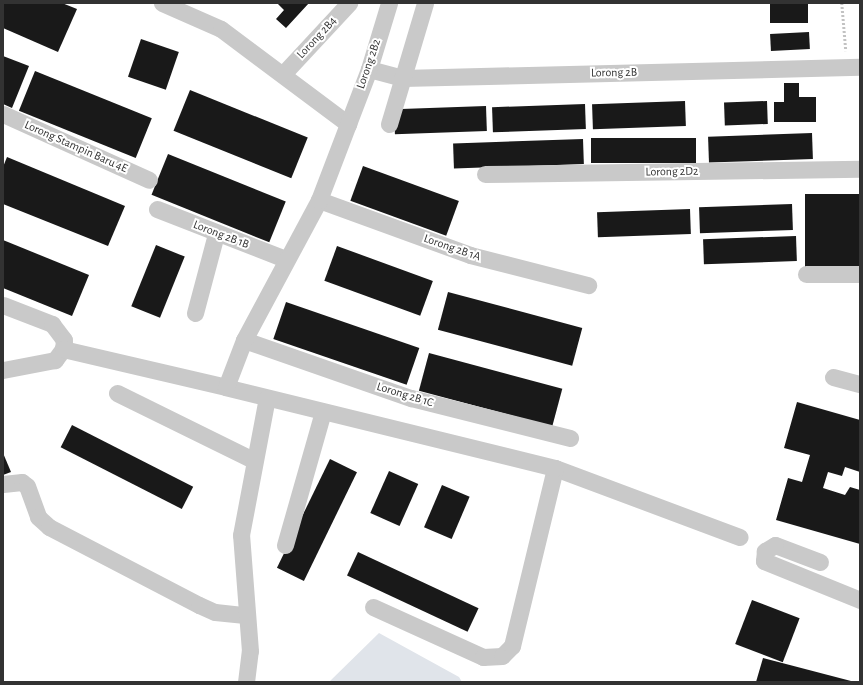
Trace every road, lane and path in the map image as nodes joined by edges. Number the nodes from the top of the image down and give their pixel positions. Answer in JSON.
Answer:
{"nodes":[{"id":1,"x":162,"y":3,"type":"edge"},
{"id":2,"x":348,"y":3,"type":"edge"},
{"id":3,"x":389,"y":3,"type":"edge"},
{"id":4,"x":425,"y":3,"type":"edge"},
{"id":5,"x":842,"y":3,"type":"edge"},
{"id":6,"x":855,"y":61,"type":"edge"},
{"id":7,"x":369,"y":69,"type":"junction"},
{"id":8,"x":284,"y":73,"type":"junction"},
{"id":9,"x":402,"y":78,"type":"junction"},
{"id":10,"x":3,"y":114,"type":"edge"},
{"id":11,"x":348,"y":124,"type":"junction"},
{"id":12,"x":389,"y":124,"type":"dead end"},
{"id":13,"x":860,"y":169,"type":"edge"},
{"id":14,"x":485,"y":174,"type":"dead end"},
{"id":15,"x":149,"y":180,"type":"dead end"},
{"id":16,"x":319,"y":200,"type":"junction"},
{"id":17,"x":157,"y":209,"type":"dead end"},
{"id":18,"x":216,"y":234,"type":"junction"},
{"id":19,"x":285,"y":259,"type":"junction"},
{"id":20,"x":806,"y":274,"type":"dead end"},
{"id":21,"x":860,"y":274,"type":"edge"},
{"id":22,"x":588,"y":285,"type":"dead end"},
{"id":23,"x":3,"y":305,"type":"edge"},
{"id":24,"x":195,"y":313,"type":"dead end"},
{"id":25,"x":244,"y":340,"type":"junction"},
{"id":26,"x":63,"y":349,"type":"junction"},
{"id":27,"x":3,"y":370,"type":"edge"},
{"id":28,"x":833,"y":377,"type":"dead end"},
{"id":29,"x":860,"y":384,"type":"edge"},
{"id":30,"x":226,"y":388,"type":"junction"},
{"id":31,"x":117,"y":393,"type":"dead end"},
{"id":32,"x":267,"y":398,"type":"junction"},
{"id":33,"x":323,"y":412,"type":"junction"},
{"id":34,"x":570,"y":438,"type":"dead end"},
{"id":35,"x":254,"y":460,"type":"junction"},
{"id":36,"x":555,"y":468,"type":"junction"},
{"id":37,"x":3,"y":484,"type":"edge"},
{"id":38,"x":740,"y":537,"type":"dead end"},
{"id":39,"x":284,"y":545,"type":"dead end"},
{"id":40,"x":820,"y":562,"type":"dead end"},
{"id":41,"x":860,"y":600,"type":"edge"},
{"id":42,"x":373,"y":606,"type":"dead end"},
{"id":43,"x":245,"y":616,"type":"junction"},
{"id":44,"x":246,"y":682,"type":"edge"}],
"edges":[{"from":1,"to":8,"type":"street"},
{"from":2,"to":8,"type":"street","name":"Lorong 2B4"},
{"from":3,"to":7,"type":"street","name":"Lorong 2B2"},
{"from":4,"to":9,"type":"street"},
{"from":5,"to":6,"type":"path"},
{"from":6,"to":9,"type":"street","name":"Lorong 2B"},
{"from":7,"to":9,"type":"street","name":"Lorong 2B"},
{"from":7,"to":11,"type":"street","name":"Lorong 2B2"},
{"from":8,"to":11,"type":"street"},
{"from":9,"to":12,"type":"street"},
{"from":10,"to":15,"type":"street","name":"Lorong Stampin Baru 4E"},
{"from":11,"to":16,"type":"street","name":"Lorong 2B2"},
{"from":13,"to":14,"type":"street","name":"Lorong 2D2"},
{"from":16,"to":19,"type":"street","name":"Lorong 2B2"},
{"from":16,"to":22,"type":"street","name":"Lorong 2B 1A"},
{"from":17,"to":18,"type":"street","name":"Lorong 2B 1B"},
{"from":18,"to":19,"type":"street","name":"Lorong 2B 1B"},
{"from":18,"to":24,"type":"street"},
{"from":19,"to":25,"type":"street","name":"Lorong 2B2"},
{"from":20,"to":21,"type":"street"},
{"from":23,"to":26,"type":"street"},
{"from":25,"to":30,"type":"street","name":"Lorong 2B2"},
{"from":25,"to":34,"type":"street","name":"Lorong 2B 1C"},
{"from":26,"to":27,"type":"street"},
{"from":26,"to":30,"type":"street"},
{"from":28,"to":29,"type":"street"},
{"from":30,"to":32,"type":"street"},
{"from":31,"to":35,"type":"street"},
{"from":32,"to":33,"type":"street"},
{"from":32,"to":35,"type":"street"},
{"from":33,"to":36,"type":"street"},
{"from":33,"to":39,"type":"street"},
{"from":35,"to":43,"type":"street"},
{"from":36,"to":38,"type":"street"},
{"from":36,"to":42,"type":"street"},
{"from":37,"to":43,"type":"street"},
{"from":40,"to":41,"type":"street"},
{"from":43,"to":44,"type":"street"}]}
